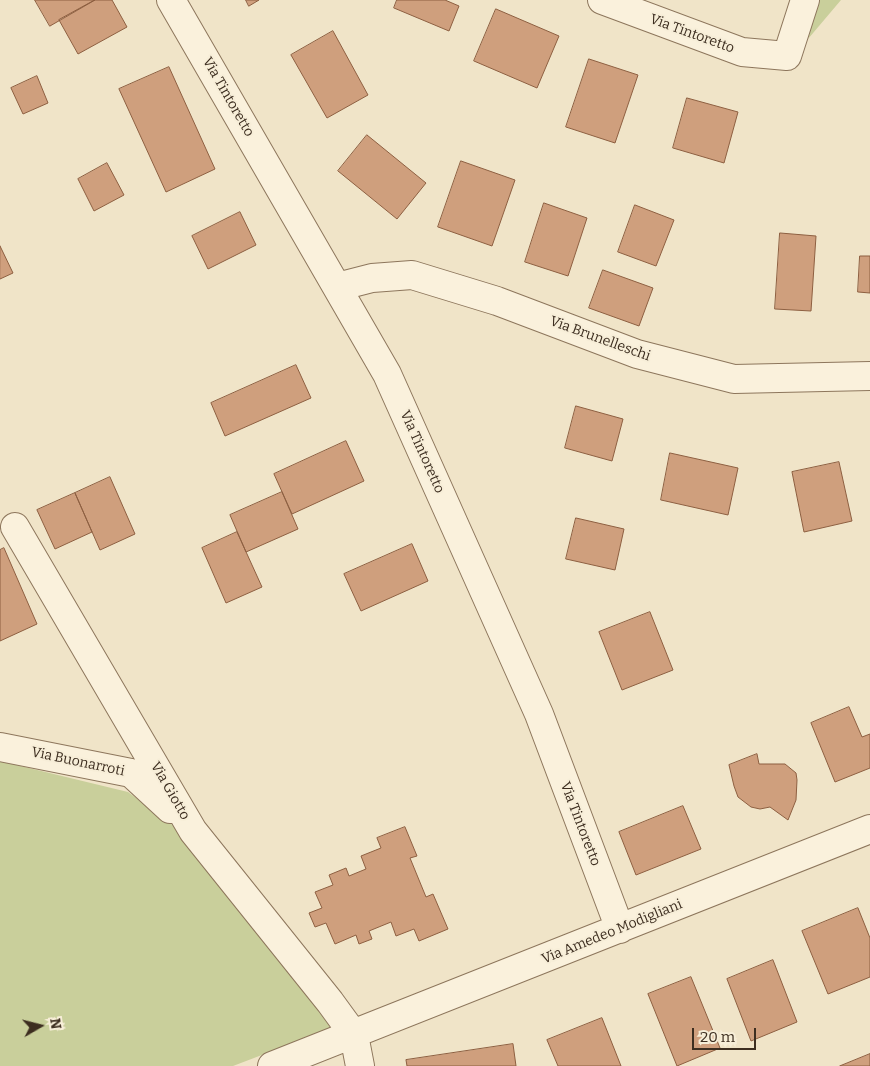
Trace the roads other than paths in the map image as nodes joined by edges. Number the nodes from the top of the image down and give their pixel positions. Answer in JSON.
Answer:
{"nodes":[{"id":1,"x":171,"y":0,"type":"edge"},
{"id":2,"x":602,"y":0,"type":"edge"},
{"id":3,"x":805,"y":0,"type":"edge"},
{"id":4,"x":337,"y":287,"type":"junction"},
{"id":5,"x":870,"y":376,"type":"edge"},
{"id":6,"x":15,"y":527,"type":"dead end"},
{"id":7,"x":0,"y":747,"type":"edge"},
{"id":8,"x":870,"y":830,"type":"edge"},
{"id":9,"x":193,"y":831,"type":"junction"},
{"id":10,"x":620,"y":929,"type":"junction"},
{"id":11,"x":354,"y":1035,"type":"junction"},
{"id":12,"x":272,"y":1066,"type":"edge"},
{"id":13,"x":360,"y":1066,"type":"edge"}],
"edges":[{"from":1,"to":4,"type":"street","name":"Via Tintoretto"},
{"from":2,"to":3,"type":"street","name":"Via Tintoretto"},
{"from":4,"to":5,"type":"street","name":"Via Brunelleschi"},
{"from":4,"to":10,"type":"street","name":"Via Tintoretto"},
{"from":6,"to":9,"type":"street","name":"Via Giotto"},
{"from":7,"to":9,"type":"street","name":"Via Buonarroti"},
{"from":8,"to":10,"type":"street","name":"Via Amedeo Modigliani"},
{"from":9,"to":11,"type":"street","name":"Via Giotto"},
{"from":10,"to":11,"type":"street","name":"Via Amedeo Modigliani"},
{"from":11,"to":12,"type":"street","name":"Via Amedeo Modigliani"},
{"from":11,"to":13,"type":"street"}]}
